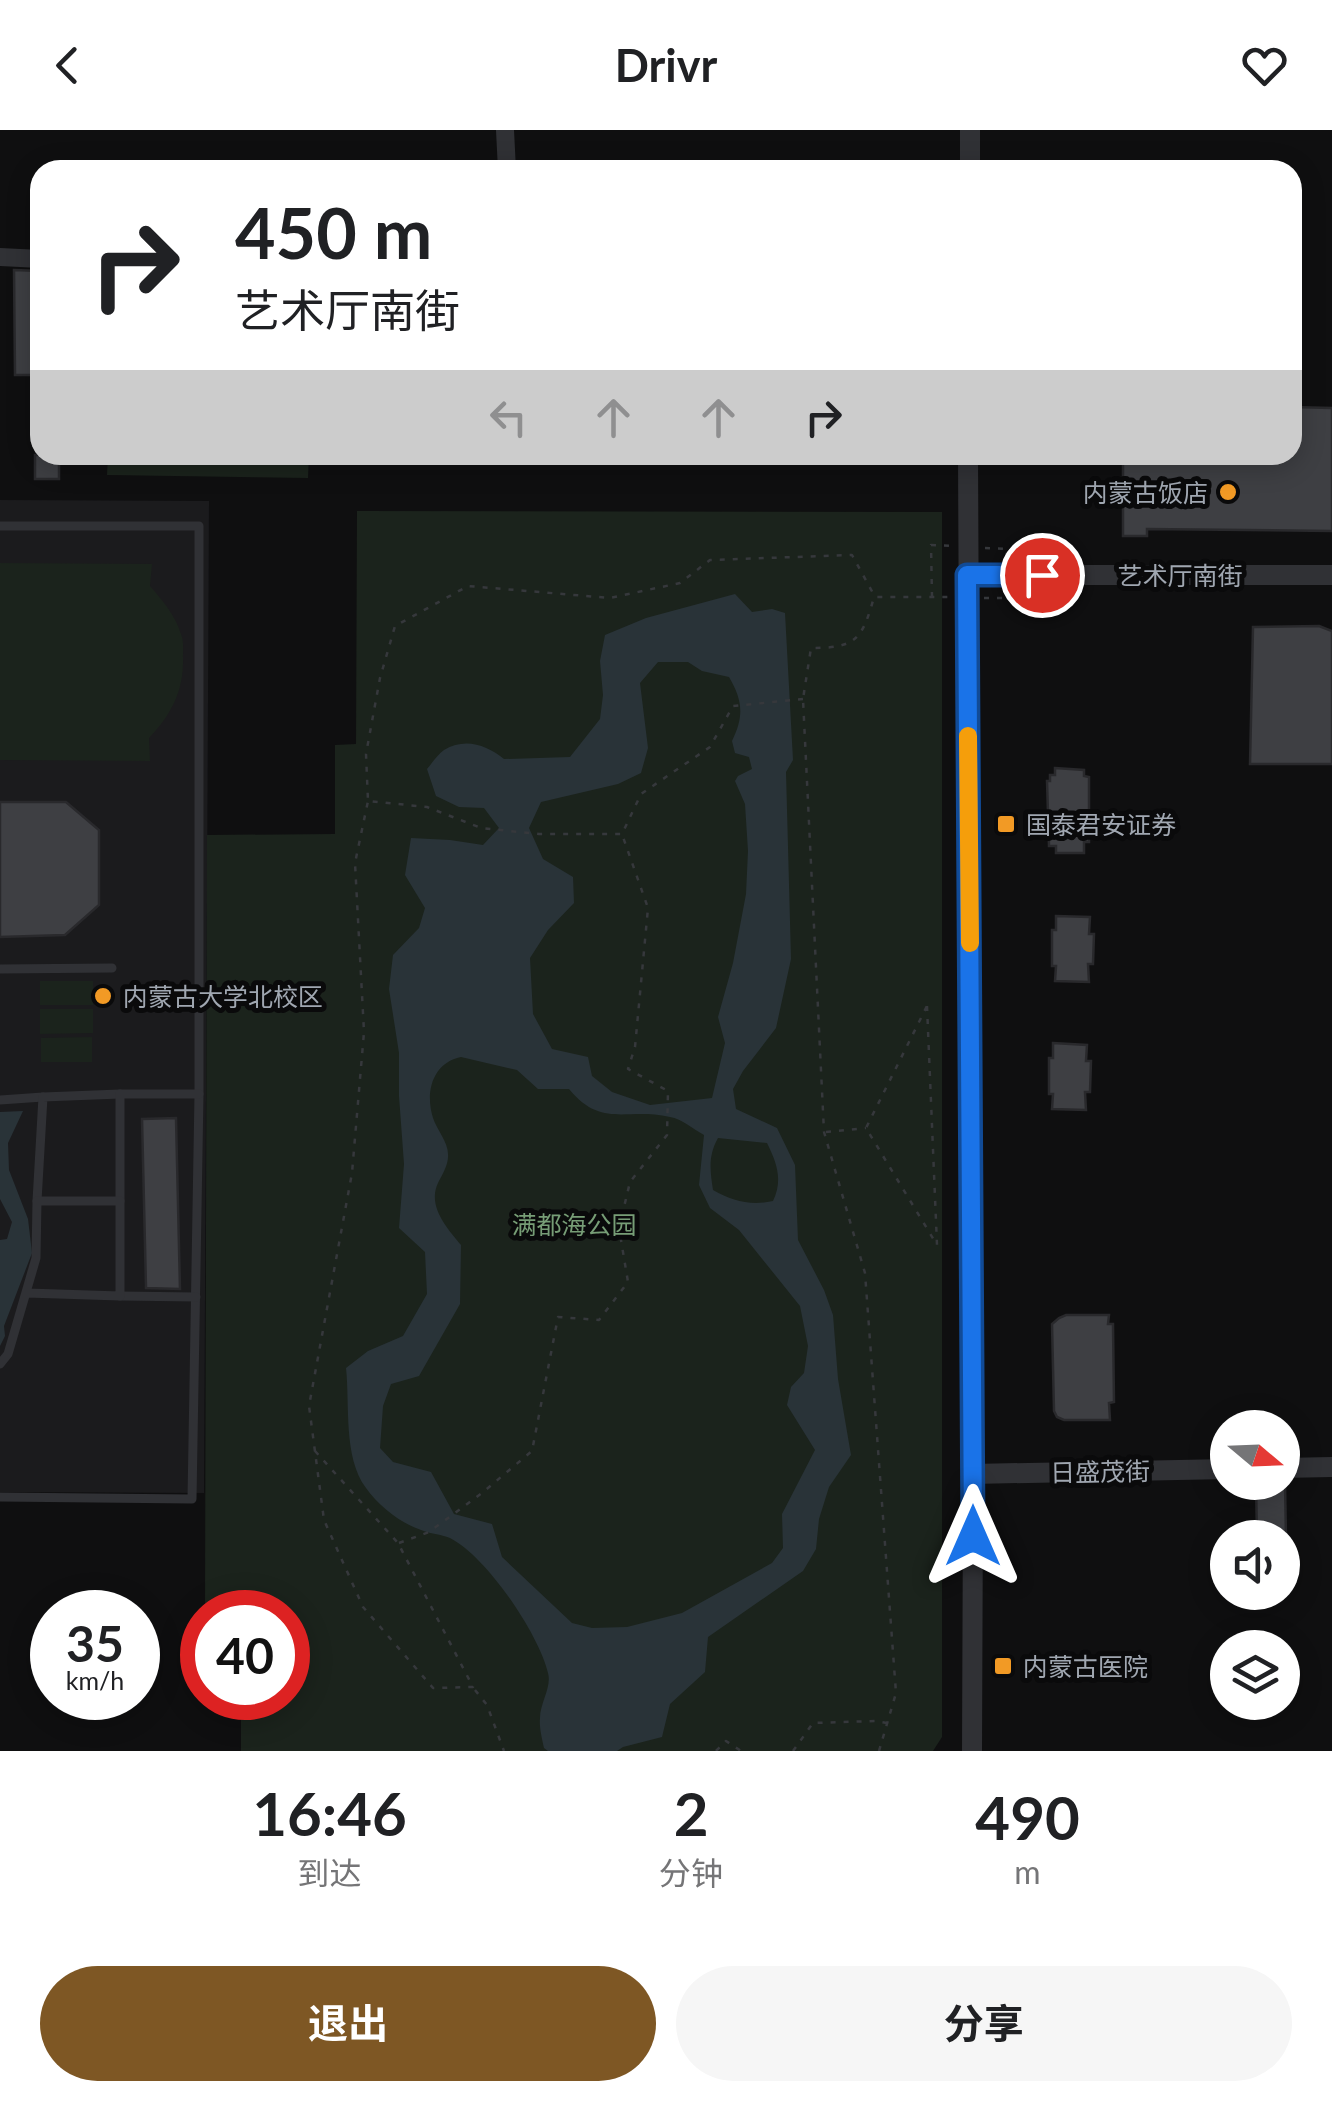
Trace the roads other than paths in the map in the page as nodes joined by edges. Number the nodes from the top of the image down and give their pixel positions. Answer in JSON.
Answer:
{"nodes":[{"id":1,"x":505,"y":130,"type":"edge"},
{"id":2,"x":970,"y":130,"type":"edge"},
{"id":3,"x":506,"y":160,"type":"edge"},
{"id":4,"x":970,"y":160,"type":"edge"},
{"id":5,"x":0,"y":257,"type":"edge"},
{"id":6,"x":30,"y":258,"type":"edge"},
{"id":7,"x":968,"y":465,"type":"edge"},
{"id":8,"x":0,"y":526,"type":"edge"},
{"id":9,"x":967,"y":575,"type":"junction"},
{"id":10,"x":1332,"y":575,"type":"edge"},
{"id":11,"x":112,"y":968,"type":"dead end"},
{"id":12,"x":0,"y":969,"type":"edge"},
{"id":13,"x":120,"y":1094,"type":"junction"},
{"id":14,"x":199,"y":1094,"type":"junction"},
{"id":15,"x":44,"y":1097,"type":"junction"},
{"id":16,"x":0,"y":1100,"type":"edge"},
{"id":17,"x":37,"y":1201,"type":"junction"},
{"id":18,"x":120,"y":1201,"type":"junction"},
{"id":19,"x":27,"y":1293,"type":"junction"},
{"id":20,"x":120,"y":1296,"type":"junction"},
{"id":21,"x":196,"y":1297,"type":"junction"},
{"id":22,"x":0,"y":1364,"type":"edge"},
{"id":23,"x":1332,"y":1466,"type":"edge"},
{"id":24,"x":1300,"y":1467,"type":"edge"},
{"id":25,"x":1210,"y":1469,"type":"edge"},
{"id":26,"x":973,"y":1474,"type":"junction"},
{"id":27,"x":0,"y":1498,"type":"edge"},
{"id":28,"x":972,"y":1751,"type":"edge"}],
"edges":[{"from":1,"to":3,"type":"street"},
{"from":2,"to":4,"type":"street"},
{"from":5,"to":6,"type":"street"},
{"from":7,"to":9,"type":"street"},
{"from":8,"to":14,"type":"lane"},
{"from":9,"to":10,"type":"street","name":"艺术厅南街"},
{"from":9,"to":26,"type":"street"},
{"from":11,"to":12,"type":"lane"},
{"from":13,"to":14,"type":"lane"},
{"from":13,"to":15,"type":"lane"},
{"from":13,"to":18,"type":"lane"},
{"from":14,"to":21,"type":"lane"},
{"from":15,"to":16,"type":"lane"},
{"from":15,"to":17,"type":"lane"},
{"from":17,"to":18,"type":"lane"},
{"from":17,"to":19,"type":"lane"},
{"from":18,"to":20,"type":"lane"},
{"from":19,"to":20,"type":"lane"},
{"from":19,"to":22,"type":"lane"},
{"from":20,"to":21,"type":"lane"},
{"from":21,"to":27,"type":"lane"},
{"from":23,"to":24,"type":"street"},
{"from":25,"to":26,"type":"street","name":"日盛茂街"},
{"from":26,"to":28,"type":"street"}]}
